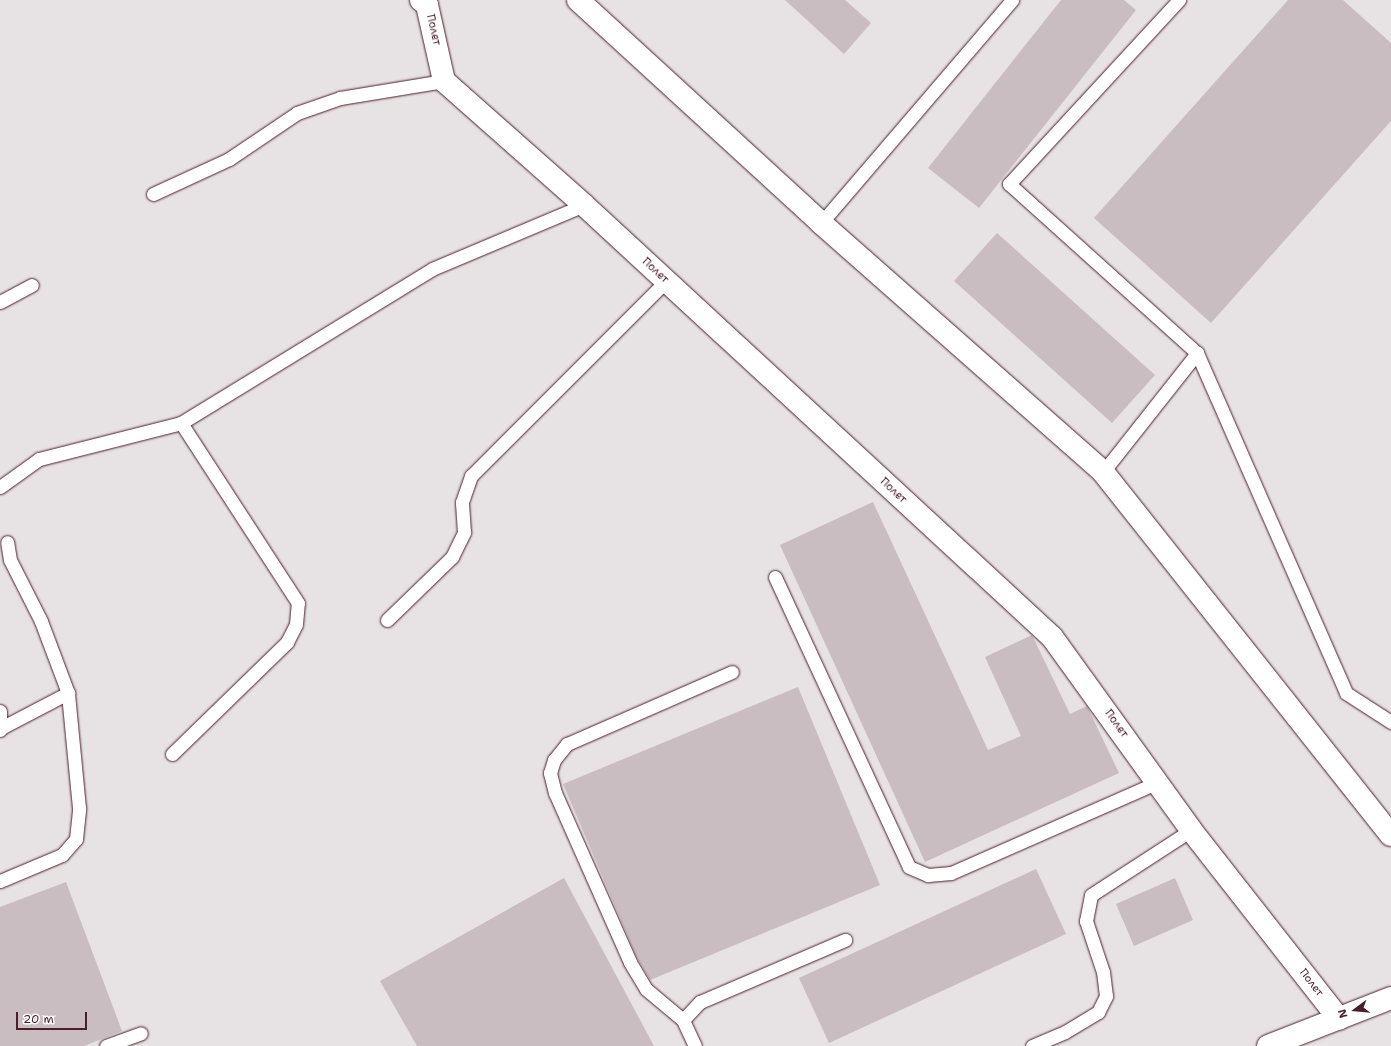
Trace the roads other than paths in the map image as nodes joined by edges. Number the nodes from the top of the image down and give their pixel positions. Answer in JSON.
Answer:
{"nodes":[{"id":1,"x":421,"y":0,"type":"edge"},
{"id":2,"x":578,"y":0,"type":"edge"},
{"id":3,"x":1012,"y":0,"type":"edge"},
{"id":4,"x":1178,"y":0,"type":"edge"},
{"id":5,"x":444,"y":82,"type":"junction"},
{"id":6,"x":153,"y":194,"type":"dead end"},
{"id":7,"x":584,"y":204,"type":"junction"},
{"id":8,"x":821,"y":223,"type":"junction"},
{"id":9,"x":666,"y":281,"type":"junction"},
{"id":10,"x":32,"y":285,"type":"dead end"},
{"id":11,"x":0,"y":302,"type":"edge"},
{"id":12,"x":1198,"y":353,"type":"junction"},
{"id":13,"x":181,"y":423,"type":"junction"},
{"id":14,"x":1103,"y":472,"type":"junction"},
{"id":15,"x":0,"y":487,"type":"edge"},
{"id":16,"x":7,"y":542,"type":"dead end"},
{"id":17,"x":775,"y":577,"type":"dead end"},
{"id":18,"x":387,"y":620,"type":"dead end"},
{"id":19,"x":732,"y":672,"type":"dead end"},
{"id":20,"x":68,"y":692,"type":"junction"},
{"id":21,"x":0,"y":711,"type":"edge"},
{"id":22,"x":1391,"y":722,"type":"edge"},
{"id":23,"x":1,"y":729,"type":"edge"},
{"id":24,"x":172,"y":754,"type":"dead end"},
{"id":25,"x":1158,"y":782,"type":"junction"},
{"id":26,"x":1191,"y":830,"type":"junction"},
{"id":27,"x":1391,"y":835,"type":"edge"},
{"id":28,"x":0,"y":881,"type":"edge"},
{"id":29,"x":845,"y":940,"type":"dead end"},
{"id":30,"x":1391,"y":998,"type":"edge"},
{"id":31,"x":1339,"y":1019,"type":"junction"},
{"id":32,"x":683,"y":1020,"type":"junction"},
{"id":33,"x":142,"y":1033,"type":"dead end"},
{"id":34,"x":106,"y":1046,"type":"edge"},
{"id":35,"x":695,"y":1046,"type":"edge"},
{"id":36,"x":1032,"y":1046,"type":"edge"},
{"id":37,"x":1268,"y":1046,"type":"edge"}],
"edges":[{"from":1,"to":5,"type":"street","name":"Полет"},
{"from":2,"to":8,"type":"street"},
{"from":3,"to":8,"type":"lane"},
{"from":4,"to":12,"type":"lane"},
{"from":5,"to":6,"type":"lane"},
{"from":5,"to":7,"type":"street","name":"Полет"},
{"from":7,"to":9,"type":"street","name":"Полет"},
{"from":7,"to":13,"type":"lane"},
{"from":8,"to":14,"type":"street"},
{"from":9,"to":18,"type":"lane"},
{"from":9,"to":25,"type":"street","name":"Полет"},
{"from":10,"to":11,"type":"lane"},
{"from":12,"to":14,"type":"lane"},
{"from":12,"to":22,"type":"lane"},
{"from":13,"to":15,"type":"lane"},
{"from":13,"to":24,"type":"lane"},
{"from":14,"to":27,"type":"street"},
{"from":16,"to":20,"type":"lane"},
{"from":17,"to":25,"type":"lane"},
{"from":19,"to":32,"type":"lane"},
{"from":20,"to":23,"type":"lane"},
{"from":20,"to":28,"type":"lane"},
{"from":21,"to":23,"type":"lane"},
{"from":25,"to":26,"type":"street","name":"Полет"},
{"from":26,"to":31,"type":"street","name":"Полет"},
{"from":26,"to":36,"type":"lane"},
{"from":29,"to":32,"type":"lane"},
{"from":30,"to":31,"type":"street"},
{"from":31,"to":37,"type":"street"},
{"from":32,"to":35,"type":"lane"},
{"from":33,"to":34,"type":"lane"}]}
